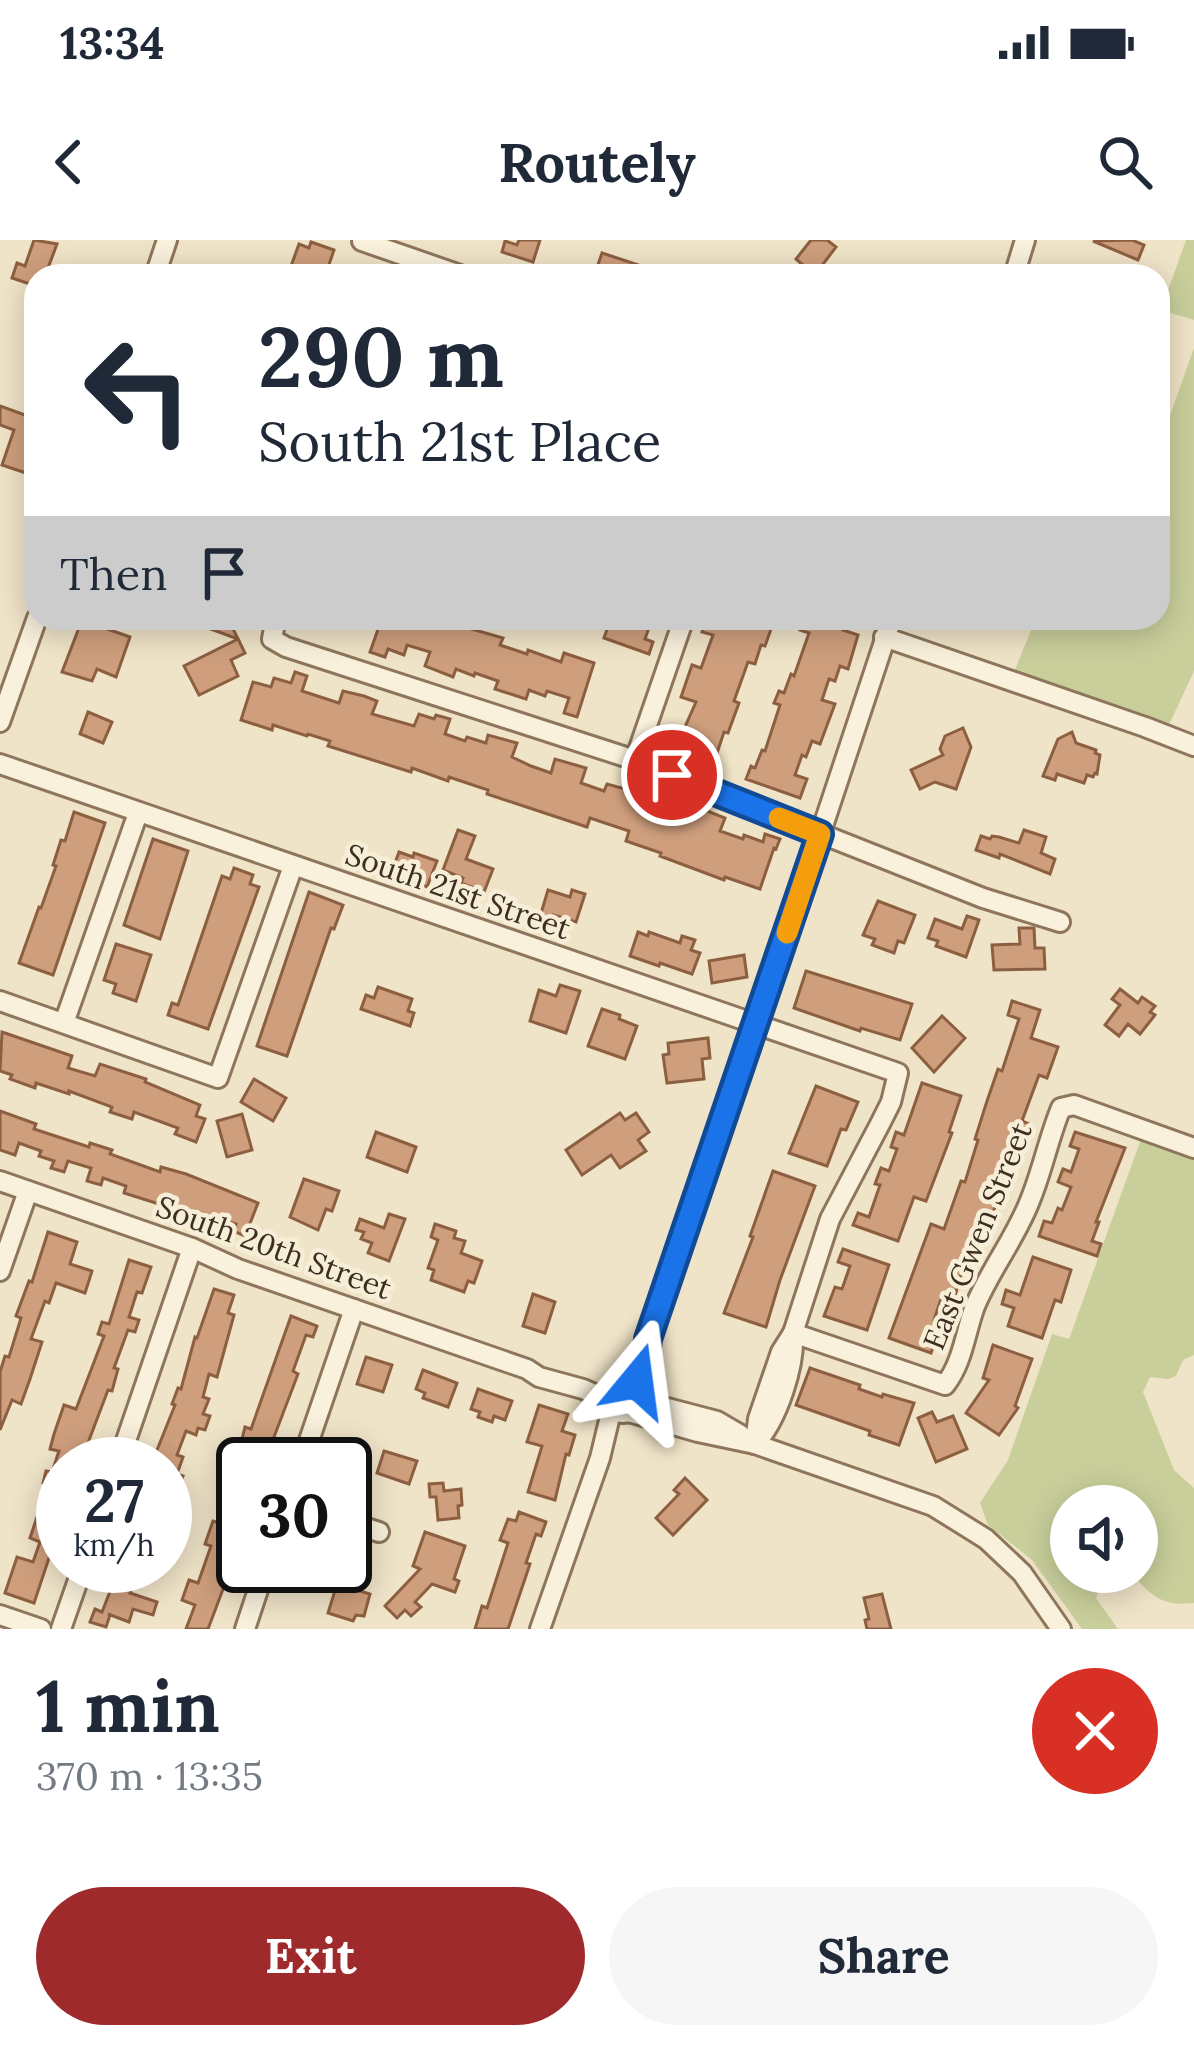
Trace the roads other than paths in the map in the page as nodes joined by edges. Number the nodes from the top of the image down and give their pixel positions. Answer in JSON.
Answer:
{"nodes":[{"id":1,"x":362,"y":241,"type":"edge"},
{"id":2,"x":429,"y":264,"type":"edge"},
{"id":3,"x":33,"y":630,"type":"edge"},
{"id":4,"x":274,"y":630,"type":"edge"},
{"id":5,"x":680,"y":630,"type":"edge"},
{"id":6,"x":887,"y":630,"type":"edge"},
{"id":7,"x":884,"y":637,"type":"junction"},
{"id":8,"x":0,"y":722,"type":"edge"},
{"id":9,"x":1194,"y":746,"type":"edge"},
{"id":10,"x":635,"y":760,"type":"junction"},
{"id":11,"x":0,"y":764,"type":"edge"},
{"id":12,"x":138,"y":813,"type":"junction"},
{"id":13,"x":820,"y":834,"type":"junction"},
{"id":14,"x":293,"y":866,"type":"junction"},
{"id":15,"x":1060,"y":922,"type":"dead end"},
{"id":16,"x":0,"y":1001,"type":"edge"},
{"id":17,"x":64,"y":1024,"type":"junction"},
{"id":18,"x":756,"y":1025,"type":"junction"},
{"id":19,"x":1194,"y":1148,"type":"edge"},
{"id":20,"x":0,"y":1181,"type":"edge"},
{"id":21,"x":28,"y":1191,"type":"junction"},
{"id":22,"x":192,"y":1248,"type":"junction"},
{"id":23,"x":0,"y":1271,"type":"edge"},
{"id":24,"x":354,"y":1309,"type":"junction"},
{"id":25,"x":793,"y":1333,"type":"junction"},
{"id":26,"x":623,"y":1397,"type":"junction"},
{"id":27,"x":127,"y":1437,"type":"edge"},
{"id":28,"x":310,"y":1437,"type":"edge"},
{"id":29,"x":755,"y":1444,"type":"junction"},
{"id":30,"x":372,"y":1530,"type":"edge"},
{"id":31,"x":379,"y":1532,"type":"dead end"},
{"id":32,"x":74,"y":1593,"type":"edge"},
{"id":33,"x":257,"y":1593,"type":"edge"},
{"id":34,"x":0,"y":1615,"type":"edge"},
{"id":35,"x":41,"y":1629,"type":"edge"},
{"id":36,"x":62,"y":1629,"type":"edge"},
{"id":37,"x":244,"y":1629,"type":"edge"},
{"id":38,"x":540,"y":1629,"type":"edge"},
{"id":39,"x":1061,"y":1629,"type":"edge"}],
"edges":[{"from":1,"to":2,"type":"street"},
{"from":3,"to":8,"type":"street"},
{"from":4,"to":10,"type":"street"},
{"from":5,"to":10,"type":"street"},
{"from":6,"to":7,"type":"street"},
{"from":7,"to":9,"type":"street"},
{"from":7,"to":13,"type":"street"},
{"from":10,"to":13,"type":"street"},
{"from":11,"to":12,"type":"street","name":"South 21st Street"},
{"from":12,"to":14,"type":"street","name":"South 21st Street"},
{"from":12,"to":17,"type":"street"},
{"from":13,"to":15,"type":"street"},
{"from":13,"to":18,"type":"street"},
{"from":14,"to":17,"type":"street"},
{"from":14,"to":18,"type":"street","name":"South 21st Street"},
{"from":16,"to":17,"type":"street"},
{"from":18,"to":25,"type":"street","name":"South 21st Street"},
{"from":18,"to":26,"type":"street"},
{"from":19,"to":25,"type":"street","name":"East Gwen Street"},
{"from":20,"to":21,"type":"street","name":"South 20th Street"},
{"from":21,"to":22,"type":"street","name":"South 20th Street"},
{"from":21,"to":23,"type":"street"},
{"from":22,"to":24,"type":"street","name":"South 20th Street"},
{"from":22,"to":27,"type":"street"},
{"from":24,"to":26,"type":"street","name":"South 20th Street"},
{"from":24,"to":28,"type":"street"},
{"from":25,"to":29,"type":"street"},
{"from":26,"to":29,"type":"street","name":"South 20th Street"},
{"from":26,"to":38,"type":"street"},
{"from":29,"to":39,"type":"street","name":"South 20th Street"},
{"from":30,"to":31,"type":"street"},
{"from":32,"to":36,"type":"street"},
{"from":33,"to":37,"type":"street"},
{"from":34,"to":35,"type":"street"}]}
